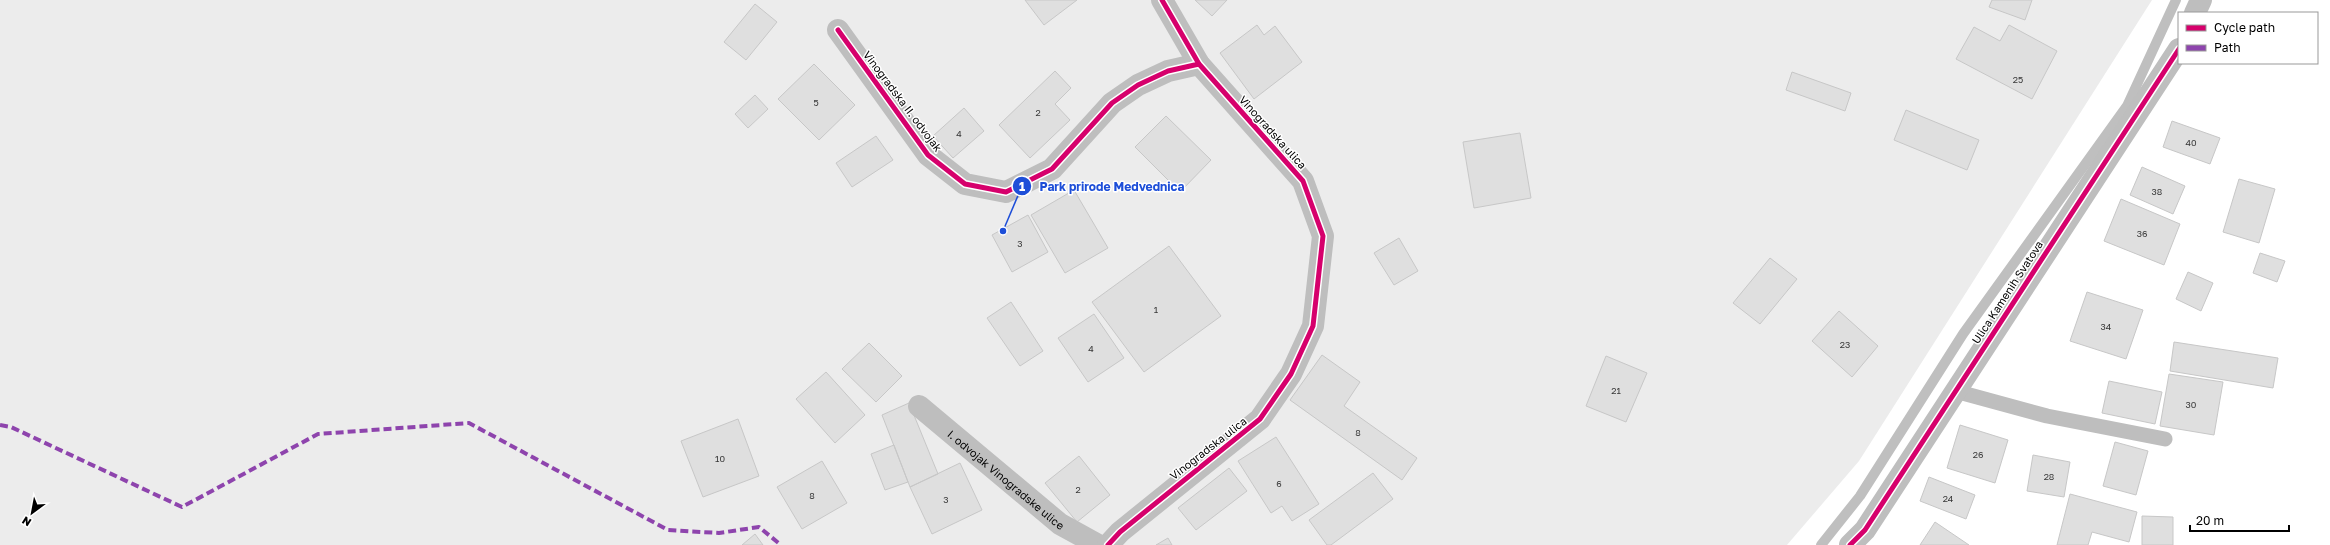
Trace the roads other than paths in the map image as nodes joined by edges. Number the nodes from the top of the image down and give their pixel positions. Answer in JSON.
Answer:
{"nodes":[{"id":1,"x":1162,"y":0,"type":"edge"},
{"id":2,"x":2201,"y":0,"type":"edge"},
{"id":3,"x":2195,"y":12,"type":"edge"},
{"id":4,"x":838,"y":30,"type":"dead end"},
{"id":5,"x":2178,"y":51,"type":"edge"},
{"id":6,"x":1199,"y":64,"type":"junction"},
{"id":7,"x":1955,"y":391,"type":"junction"},
{"id":8,"x":919,"y":406,"type":"dead end"},
{"id":9,"x":2165,"y":439,"type":"dead end"},
{"id":10,"x":1098,"y":545,"type":"edge"},
{"id":11,"x":1108,"y":545,"type":"edge"},
{"id":12,"x":1850,"y":545,"type":"edge"}],
"edges":[{"from":1,"to":6,"type":"street","name":"Vinogradska ulica"},
{"from":2,"to":3,"type":"street"},
{"from":4,"to":6,"type":"street","name":"Vinogradska II. odvojak"},
{"from":5,"to":7,"type":"street","name":"Ulica Kamenih Svatova"},
{"from":6,"to":11,"type":"street","name":"Vinogradska ulica"},
{"from":7,"to":9,"type":"lane"},
{"from":7,"to":12,"type":"street","name":"Ulica Kamenih Svatova"},
{"from":8,"to":10,"type":"street","name":"I. odvojak Vinogradske ulice"}]}
